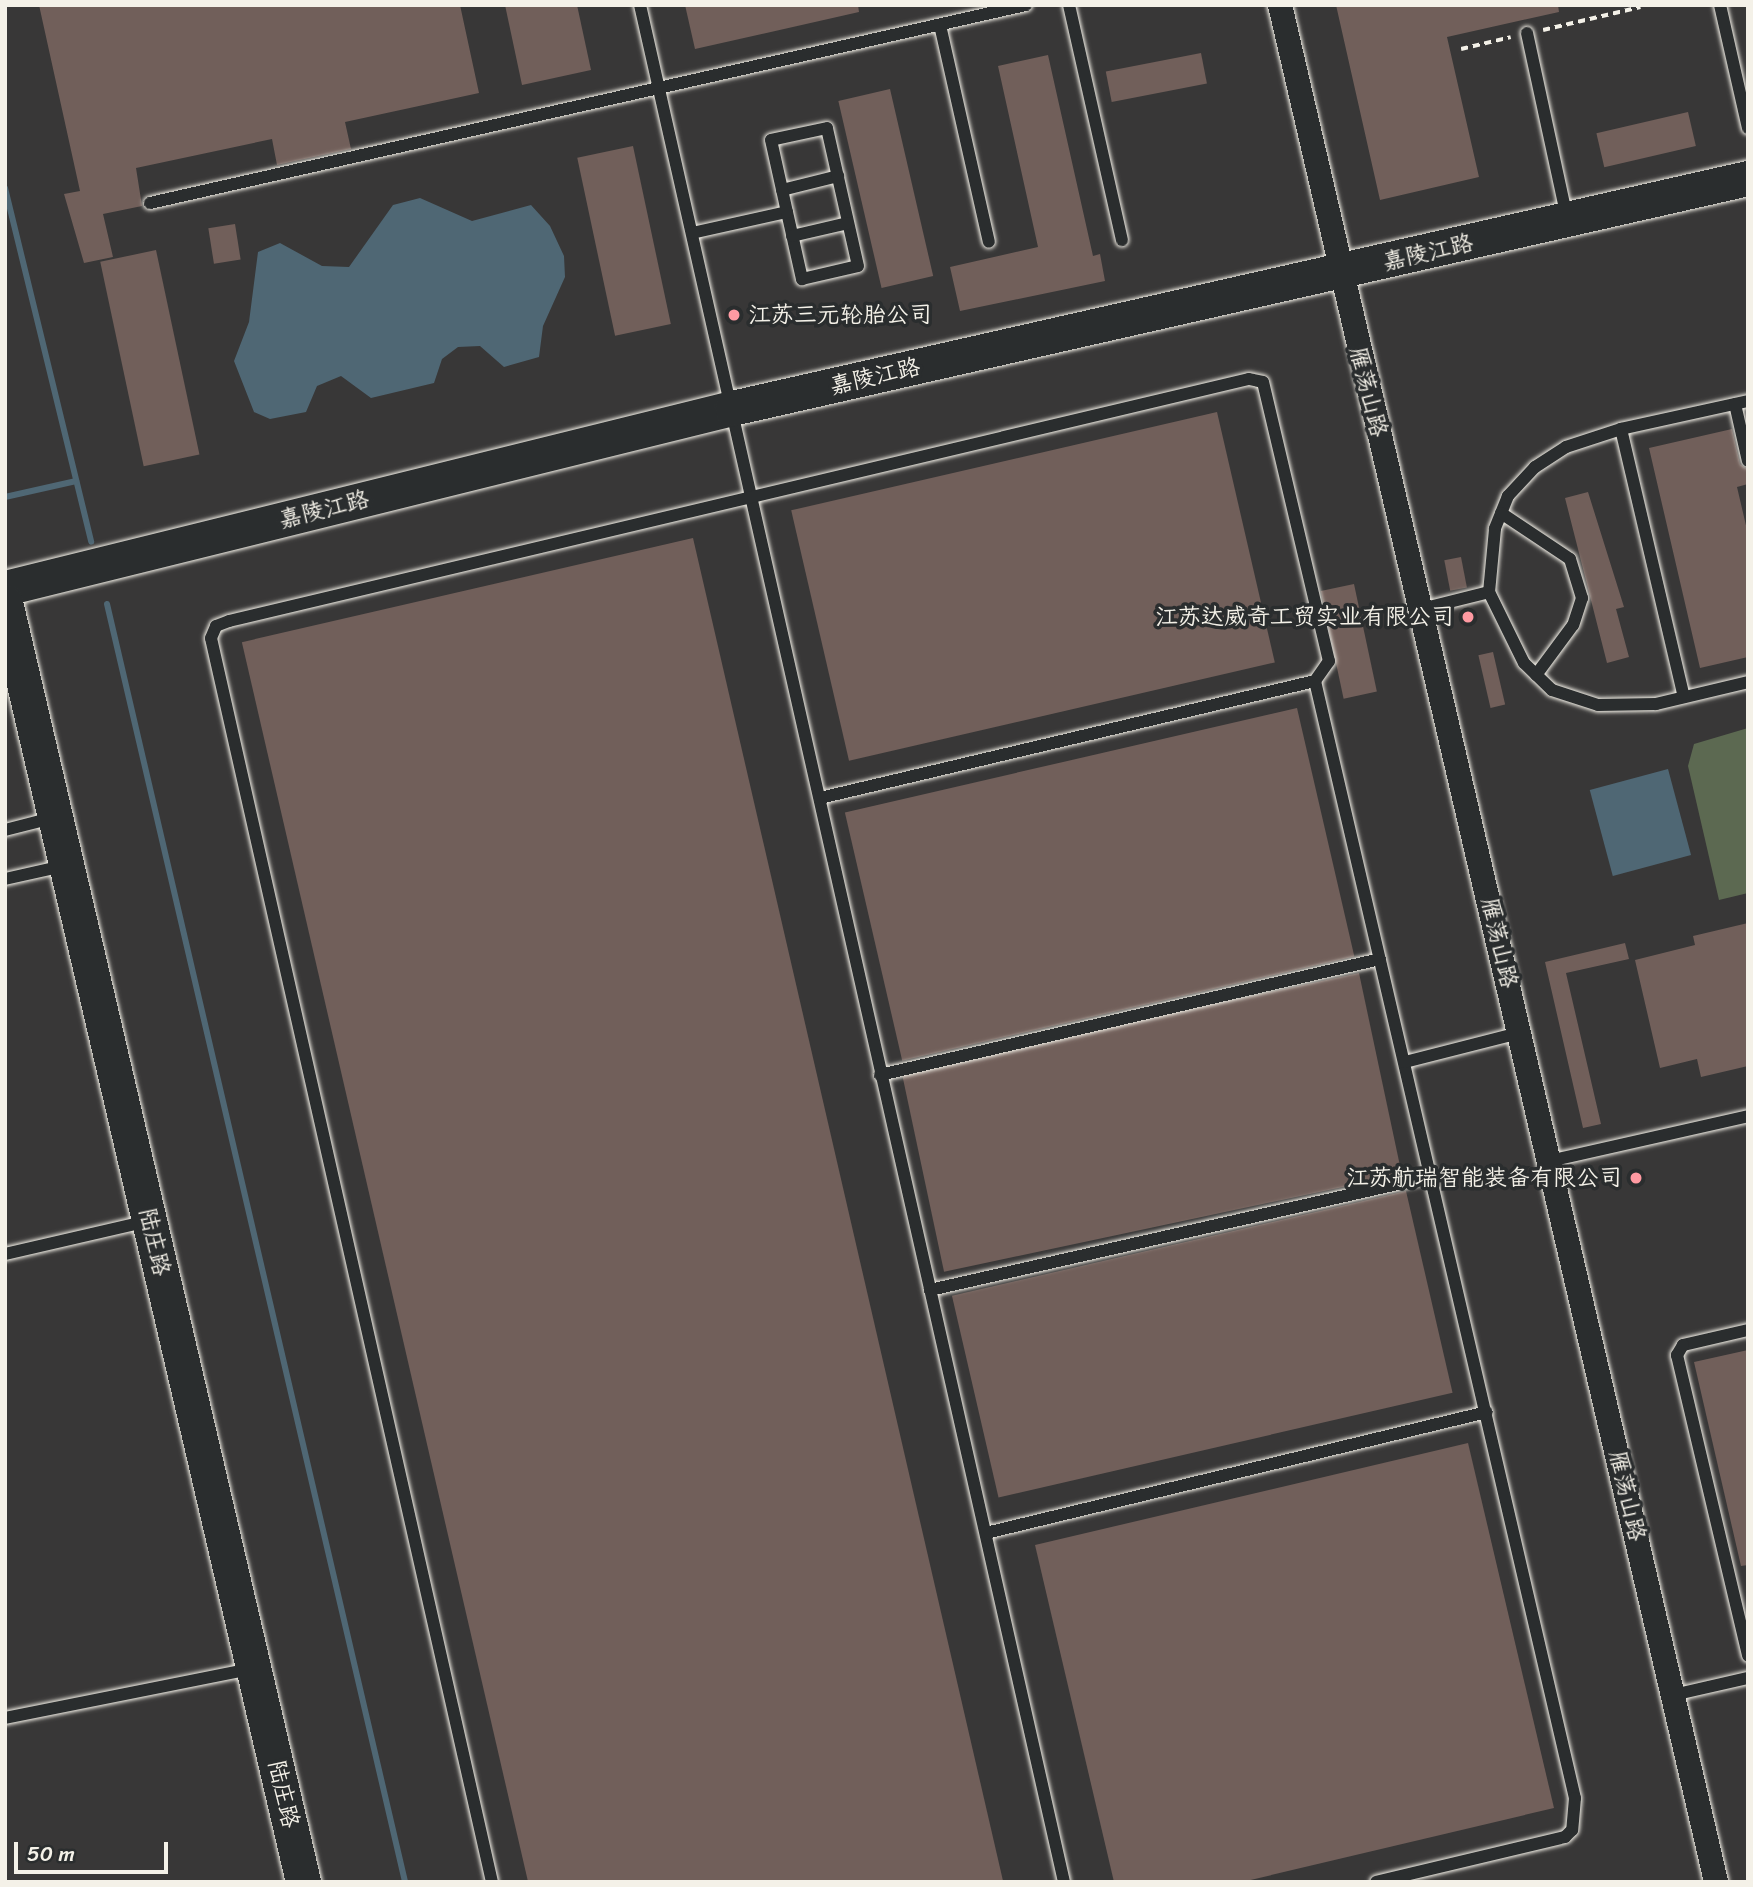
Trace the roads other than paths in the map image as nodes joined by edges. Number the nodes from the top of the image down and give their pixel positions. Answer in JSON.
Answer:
{"nodes":[{"id":1,"x":640,"y":5,"type":"edge"},
{"id":2,"x":1026,"y":5,"type":"edge"},
{"id":3,"x":1069,"y":5,"type":"edge"},
{"id":4,"x":1280,"y":5,"type":"edge"},
{"id":5,"x":1720,"y":5,"type":"edge"},
{"id":6,"x":940,"y":25,"type":"junction"},
{"id":7,"x":1527,"y":33,"type":"road end"},
{"id":8,"x":659,"y":88,"type":"junction"},
{"id":9,"x":1744,"y":94,"type":"edge"},
{"id":10,"x":1748,"y":128,"type":"edge"},
{"id":11,"x":838,"y":176,"type":"junction"},
{"id":12,"x":1748,"y":178,"type":"edge"},
{"id":13,"x":782,"y":190,"type":"junction"},
{"id":14,"x":150,"y":203,"type":"dead end"},
{"id":15,"x":787,"y":212,"type":"junction"},
{"id":16,"x":1568,"y":220,"type":"junction"},
{"id":17,"x":848,"y":223,"type":"junction"},
{"id":18,"x":692,"y":233,"type":"junction"},
{"id":19,"x":792,"y":236,"type":"junction"},
{"id":20,"x":1122,"y":240,"type":"dead end"},
{"id":21,"x":989,"y":242,"type":"dead end"},
{"id":22,"x":1340,"y":274,"type":"junction"},
{"id":23,"x":1741,"y":403,"type":"edge"},
{"id":24,"x":732,"y":408,"type":"junction"},
{"id":25,"x":1621,"y":429,"type":"junction"},
{"id":26,"x":1748,"y":461,"type":"edge"},
{"id":27,"x":752,"y":498,"type":"junction"},
{"id":28,"x":1501,"y":513,"type":"junction"},
{"id":29,"x":5,"y":588,"type":"edge"},
{"id":30,"x":1489,"y":592,"type":"junction"},
{"id":31,"x":5,"y":602,"type":"edge"},
{"id":32,"x":1421,"y":609,"type":"junction"},
{"id":33,"x":1536,"y":675,"type":"junction"},
{"id":34,"x":1315,"y":681,"type":"junction"},
{"id":35,"x":1748,"y":682,"type":"edge"},
{"id":36,"x":1684,"y":697,"type":"junction"},
{"id":37,"x":820,"y":798,"type":"junction"},
{"id":38,"x":55,"y":817,"type":"junction"},
{"id":39,"x":5,"y":830,"type":"edge"},
{"id":40,"x":66,"y":865,"type":"junction"},
{"id":41,"x":5,"y":880,"type":"edge"},
{"id":42,"x":1380,"y":959,"type":"junction"},
{"id":43,"x":1519,"y":1033,"type":"junction"},
{"id":44,"x":1405,"y":1062,"type":"junction"},
{"id":45,"x":880,"y":1075,"type":"junction"},
{"id":46,"x":1748,"y":1116,"type":"edge"},
{"id":47,"x":1549,"y":1161,"type":"junction"},
{"id":48,"x":1433,"y":1176,"type":"junction"},
{"id":49,"x":149,"y":1220,"type":"junction"},
{"id":50,"x":5,"y":1254,"type":"edge"},
{"id":51,"x":930,"y":1290,"type":"junction"},
{"id":52,"x":1748,"y":1330,"type":"edge"},
{"id":53,"x":1488,"y":1412,"type":"junction"},
{"id":54,"x":986,"y":1533,"type":"junction"},
{"id":55,"x":1748,"y":1656,"type":"edge"},
{"id":56,"x":254,"y":1669,"type":"junction"},
{"id":57,"x":1748,"y":1678,"type":"edge"},
{"id":58,"x":1673,"y":1695,"type":"junction"},
{"id":59,"x":5,"y":1718,"type":"edge"},
{"id":60,"x":303,"y":1882,"type":"edge"},
{"id":61,"x":492,"y":1882,"type":"edge"},
{"id":62,"x":1064,"y":1882,"type":"edge"},
{"id":63,"x":1376,"y":1882,"type":"edge"},
{"id":64,"x":1716,"y":1882,"type":"edge"}],
"edges":[{"from":1,"to":8,"type":"lane"},
{"from":2,"to":6,"type":"lane"},
{"from":3,"to":20,"type":"lane"},
{"from":4,"to":22,"type":"street","name":"雁荡山路"},
{"from":5,"to":9,"type":"lane"},
{"from":6,"to":8,"type":"lane"},
{"from":6,"to":21,"type":"lane"},
{"from":7,"to":16,"type":"lane"},
{"from":8,"to":14,"type":"lane"},
{"from":8,"to":18,"type":"lane"},
{"from":9,"to":10,"type":"lane"},
{"from":11,"to":13,"type":"lane"},
{"from":11,"to":13,"type":"lane"},
{"from":11,"to":17,"type":"lane"},
{"from":12,"to":16,"type":"street","name":"嘉陵江路"},
{"from":13,"to":15,"type":"lane"},
{"from":15,"to":18,"type":"lane"},
{"from":15,"to":19,"type":"lane"},
{"from":16,"to":22,"type":"street","name":"嘉陵江路"},
{"from":17,"to":19,"type":"lane"},
{"from":17,"to":19,"type":"lane"},
{"from":18,"to":24,"type":"lane"},
{"from":22,"to":24,"type":"street","name":"嘉陵江路"},
{"from":22,"to":32,"type":"street","name":"雁荡山路"},
{"from":23,"to":25,"type":"lane"},
{"from":23,"to":26,"type":"lane"},
{"from":24,"to":27,"type":"lane"},
{"from":24,"to":29,"type":"street","name":"嘉陵江路"},
{"from":25,"to":28,"type":"lane"},
{"from":25,"to":36,"type":"lane"},
{"from":27,"to":34,"type":"lane"},
{"from":27,"to":37,"type":"lane"},
{"from":27,"to":61,"type":"lane"},
{"from":28,"to":30,"type":"lane"},
{"from":28,"to":33,"type":"lane"},
{"from":30,"to":32,"type":"lane"},
{"from":30,"to":33,"type":"lane"},
{"from":31,"to":38,"type":"street","name":"陆庄路"},
{"from":32,"to":43,"type":"street","name":"雁荡山路"},
{"from":33,"to":36,"type":"lane"},
{"from":34,"to":37,"type":"lane"},
{"from":34,"to":42,"type":"lane"},
{"from":35,"to":36,"type":"lane"},
{"from":37,"to":45,"type":"lane"},
{"from":38,"to":39,"type":"lane"},
{"from":38,"to":40,"type":"street","name":"陆庄路"},
{"from":40,"to":41,"type":"lane"},
{"from":40,"to":49,"type":"street","name":"陆庄路"},
{"from":42,"to":44,"type":"lane"},
{"from":42,"to":45,"type":"lane"},
{"from":43,"to":44,"type":"lane"},
{"from":43,"to":47,"type":"street","name":"雁荡山路"},
{"from":44,"to":48,"type":"lane"},
{"from":45,"to":51,"type":"lane"},
{"from":46,"to":47,"type":"lane"},
{"from":47,"to":58,"type":"street","name":"雁荡山路"},
{"from":48,"to":51,"type":"lane"},
{"from":48,"to":53,"type":"lane"},
{"from":49,"to":50,"type":"lane"},
{"from":49,"to":56,"type":"street","name":"陆庄路"},
{"from":51,"to":54,"type":"lane"},
{"from":52,"to":55,"type":"lane"},
{"from":53,"to":54,"type":"lane"},
{"from":53,"to":63,"type":"lane"},
{"from":54,"to":62,"type":"lane"},
{"from":56,"to":59,"type":"lane"},
{"from":56,"to":60,"type":"street","name":"陆庄路"},
{"from":57,"to":58,"type":"lane"},
{"from":58,"to":64,"type":"street","name":"雁荡山路"}]}
